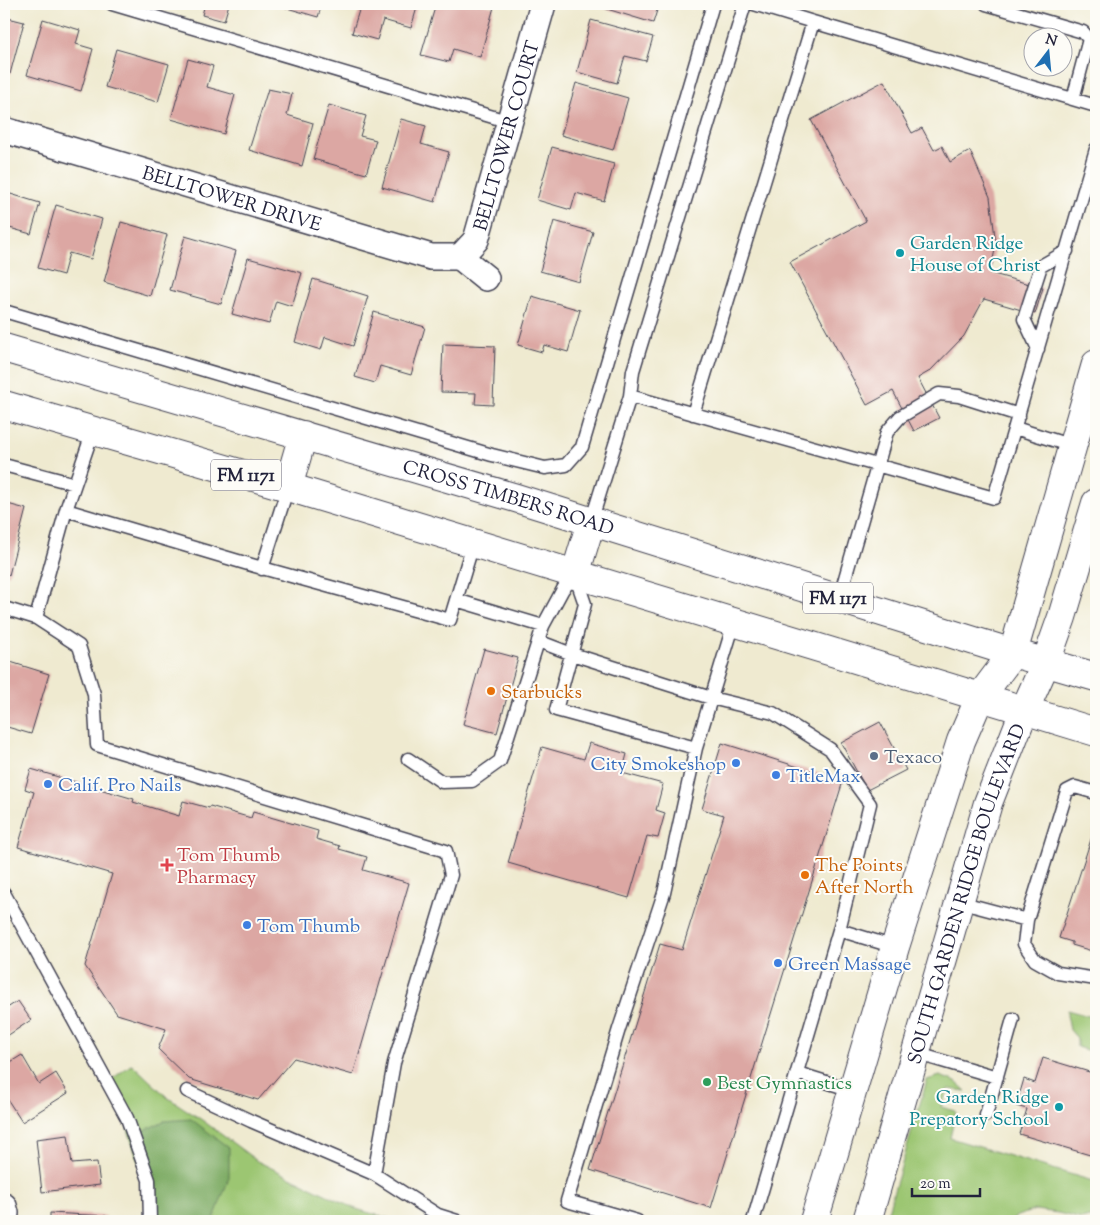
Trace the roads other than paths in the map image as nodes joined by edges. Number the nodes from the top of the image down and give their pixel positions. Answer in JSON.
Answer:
{"nodes":[{"id":1,"x":112,"y":4,"type":"edge"},
{"id":2,"x":543,"y":4,"type":"edge"},
{"id":3,"x":713,"y":4,"type":"edge"},
{"id":4,"x":745,"y":4,"type":"edge"},
{"id":5,"x":754,"y":4,"type":"edge"},
{"id":6,"x":986,"y":4,"type":"edge"},
{"id":7,"x":813,"y":22,"type":"junction"},
{"id":8,"x":1073,"y":99,"type":"junction"},
{"id":9,"x":1096,"y":106,"type":"edge"},
{"id":10,"x":510,"y":122,"type":"junction"},
{"id":11,"x":4,"y":130,"type":"edge"},
{"id":12,"x":1096,"y":149,"type":"edge"},
{"id":13,"x":1067,"y":251,"type":"junction"},
{"id":14,"x":460,"y":257,"type":"junction"},
{"id":15,"x":486,"y":278,"type":"dead end"},
{"id":16,"x":4,"y":310,"type":"edge"},
{"id":17,"x":4,"y":348,"type":"edge"},
{"id":18,"x":1038,"y":349,"type":"junction"},
{"id":19,"x":1096,"y":364,"type":"edge"},
{"id":20,"x":630,"y":396,"type":"junction"},
{"id":21,"x":4,"y":405,"type":"edge"},
{"id":22,"x":693,"y":414,"type":"junction"},
{"id":23,"x":1017,"y":421,"type":"junction"},
{"id":24,"x":93,"y":432,"type":"junction"},
{"id":25,"x":302,"y":435,"type":"junction"},
{"id":26,"x":1072,"y":446,"type":"junction"},
{"id":27,"x":4,"y":466,"type":"edge"},
{"id":28,"x":877,"y":466,"type":"junction"},
{"id":29,"x":75,"y":484,"type":"junction"},
{"id":30,"x":288,"y":487,"type":"junction"},
{"id":31,"x":66,"y":510,"type":"junction"},
{"id":32,"x":1095,"y":511,"type":"edge"},
{"id":33,"x":591,"y":522,"type":"junction"},
{"id":34,"x":473,"y":544,"type":"junction"},
{"id":35,"x":262,"y":569,"type":"junction"},
{"id":36,"x":575,"y":575,"type":"junction"},
{"id":37,"x":839,"y":599,"type":"junction"},
{"id":38,"x":456,"y":600,"type":"junction"},
{"id":39,"x":4,"y":608,"type":"edge"},
{"id":40,"x":36,"y":618,"type":"junction"},
{"id":41,"x":734,"y":623,"type":"junction"},
{"id":42,"x":543,"y":626,"type":"junction"},
{"id":43,"x":538,"y":641,"type":"junction"},
{"id":44,"x":1013,"y":653,"type":"junction"},
{"id":45,"x":572,"y":654,"type":"junction"},
{"id":46,"x":1046,"y":662,"type":"junction"},
{"id":47,"x":1096,"y":677,"type":"edge"},
{"id":48,"x":711,"y":698,"type":"junction"},
{"id":49,"x":980,"y":698,"type":"junction"},
{"id":50,"x":1024,"y":711,"type":"junction"},
{"id":51,"x":1096,"y":732,"type":"edge"},
{"id":52,"x":696,"y":748,"type":"junction"},
{"id":53,"x":408,"y":759,"type":"dead end"},
{"id":54,"x":1096,"y":793,"type":"edge"},
{"id":55,"x":4,"y":892,"type":"edge"},
{"id":56,"x":959,"y":902,"type":"junction"},
{"id":57,"x":1027,"y":920,"type":"junction"},
{"id":58,"x":840,"y":930,"type":"junction"},
{"id":59,"x":895,"y":947,"type":"junction"},
{"id":60,"x":1096,"y":978,"type":"edge"},
{"id":61,"x":1013,"y":1020,"type":"dead end"},
{"id":62,"x":915,"y":1053,"type":"junction"},
{"id":63,"x":797,"y":1073,"type":"junction"},
{"id":64,"x":997,"y":1078,"type":"junction"},
{"id":65,"x":187,"y":1090,"type":"dead end"},
{"id":66,"x":852,"y":1090,"type":"junction"},
{"id":67,"x":986,"y":1115,"type":"dead end"},
{"id":68,"x":374,"y":1174,"type":"junction"},
{"id":69,"x":4,"y":1206,"type":"edge"},
{"id":70,"x":6,"y":1221,"type":"edge"},
{"id":71,"x":150,"y":1221,"type":"edge"},
{"id":72,"x":457,"y":1221,"type":"edge"},
{"id":73,"x":637,"y":1221,"type":"edge"},
{"id":74,"x":753,"y":1221,"type":"edge"},
{"id":75,"x":814,"y":1221,"type":"edge"},
{"id":76,"x":866,"y":1221,"type":"edge"}],
"edges":[{"from":1,"to":10,"type":"lane"},
{"from":2,"to":10,"type":"street","name":"BELLTOWER COURT"},
{"from":3,"to":16,"type":"lane"},
{"from":4,"to":20,"type":"lane"},
{"from":5,"to":7,"type":"lane"},
{"from":6,"to":8,"type":"lane"},
{"from":7,"to":8,"type":"lane"},
{"from":7,"to":22,"type":"lane"},
{"from":8,"to":9,"type":"lane"},
{"from":10,"to":14,"type":"street","name":"BELLTOWER COURT"},
{"from":11,"to":14,"type":"street","name":"BELLTOWER DRIVE"},
{"from":12,"to":13,"type":"lane"},
{"from":13,"to":18,"type":"lane"},
{"from":13,"to":18,"type":"lane"},
{"from":14,"to":15,"type":"street"},
{"from":17,"to":25,"type":"main road","name":"CROSS TIMBERS ROAD","number":"FM 1171"},
{"from":18,"to":23,"type":"lane"},
{"from":19,"to":26,"type":"main road"},
{"from":20,"to":22,"type":"lane"},
{"from":20,"to":33,"type":"lane"},
{"from":21,"to":24,"type":"main road","number":"FM 1171"},
{"from":22,"to":28,"type":"lane"},
{"from":23,"to":26,"type":"lane"},
{"from":23,"to":28,"type":"lane"},
{"from":23,"to":28,"type":"lane"},
{"from":24,"to":29,"type":"lane"},
{"from":24,"to":30,"type":"main road","number":"FM 1171"},
{"from":25,"to":30,"type":"main road"},
{"from":25,"to":33,"type":"main road","name":"CROSS TIMBERS ROAD","number":"FM 1171"},
{"from":26,"to":44,"type":"main road"},
{"from":27,"to":29,"type":"lane"},
{"from":28,"to":37,"type":"lane"},
{"from":29,"to":31,"type":"lane"},
{"from":30,"to":34,"type":"main road","number":"FM 1171"},
{"from":30,"to":35,"type":"lane"},
{"from":31,"to":35,"type":"lane"},
{"from":31,"to":40,"type":"lane"},
{"from":32,"to":46,"type":"main road","name":"SOUTH GARDEN RIDGE BOULEVARD"},
{"from":33,"to":36,"type":"main road"},
{"from":33,"to":37,"type":"main road","name":"CROSS TIMBERS ROAD","number":"FM 1171"},
{"from":34,"to":36,"type":"main road","number":"FM 1171"},
{"from":34,"to":38,"type":"lane"},
{"from":35,"to":38,"type":"lane"},
{"from":36,"to":41,"type":"main road","number":"FM 1171"},
{"from":36,"to":42,"type":"lane"},
{"from":36,"to":45,"type":"lane"},
{"from":37,"to":44,"type":"main road","name":"CROSS TIMBERS ROAD","number":"FM 1171"},
{"from":38,"to":42,"type":"lane"},
{"from":39,"to":40,"type":"lane"},
{"from":40,"to":68,"type":"lane"},
{"from":41,"to":48,"type":"lane"},
{"from":41,"to":49,"type":"main road","number":"FM 1171"},
{"from":42,"to":43,"type":"lane"},
{"from":43,"to":45,"type":"lane"},
{"from":43,"to":53,"type":"lane"},
{"from":44,"to":46,"type":"main road","number":"FM 1171"},
{"from":44,"to":49,"type":"main road"},
{"from":45,"to":48,"type":"lane"},
{"from":45,"to":52,"type":"lane"},
{"from":46,"to":47,"type":"main road","number":"FM 1171"},
{"from":46,"to":50,"type":"main road","name":"SOUTH GARDEN RIDGE BOULEVARD"},
{"from":48,"to":52,"type":"lane"},
{"from":48,"to":58,"type":"lane"},
{"from":49,"to":50,"type":"main road","number":"FM 1171"},
{"from":49,"to":59,"type":"main road"},
{"from":50,"to":51,"type":"main road","number":"FM 1171"},
{"from":50,"to":56,"type":"main road","name":"SOUTH GARDEN RIDGE BOULEVARD"},
{"from":52,"to":73,"type":"lane"},
{"from":54,"to":57,"type":"lane"},
{"from":55,"to":71,"type":"lane"},
{"from":56,"to":57,"type":"lane"},
{"from":56,"to":62,"type":"main road","name":"SOUTH GARDEN RIDGE BOULEVARD"},
{"from":57,"to":60,"type":"lane"},
{"from":58,"to":59,"type":"lane"},
{"from":58,"to":63,"type":"lane"},
{"from":59,"to":66,"type":"main road"},
{"from":61,"to":64,"type":"lane"},
{"from":62,"to":64,"type":"lane"},
{"from":62,"to":76,"type":"main road","name":"SOUTH GARDEN RIDGE BOULEVARD"},
{"from":63,"to":66,"type":"lane"},
{"from":63,"to":74,"type":"lane"},
{"from":64,"to":67,"type":"lane"},
{"from":65,"to":68,"type":"lane"},
{"from":66,"to":75,"type":"main road"},
{"from":68,"to":72,"type":"lane"},
{"from":69,"to":70,"type":"street"}]}
